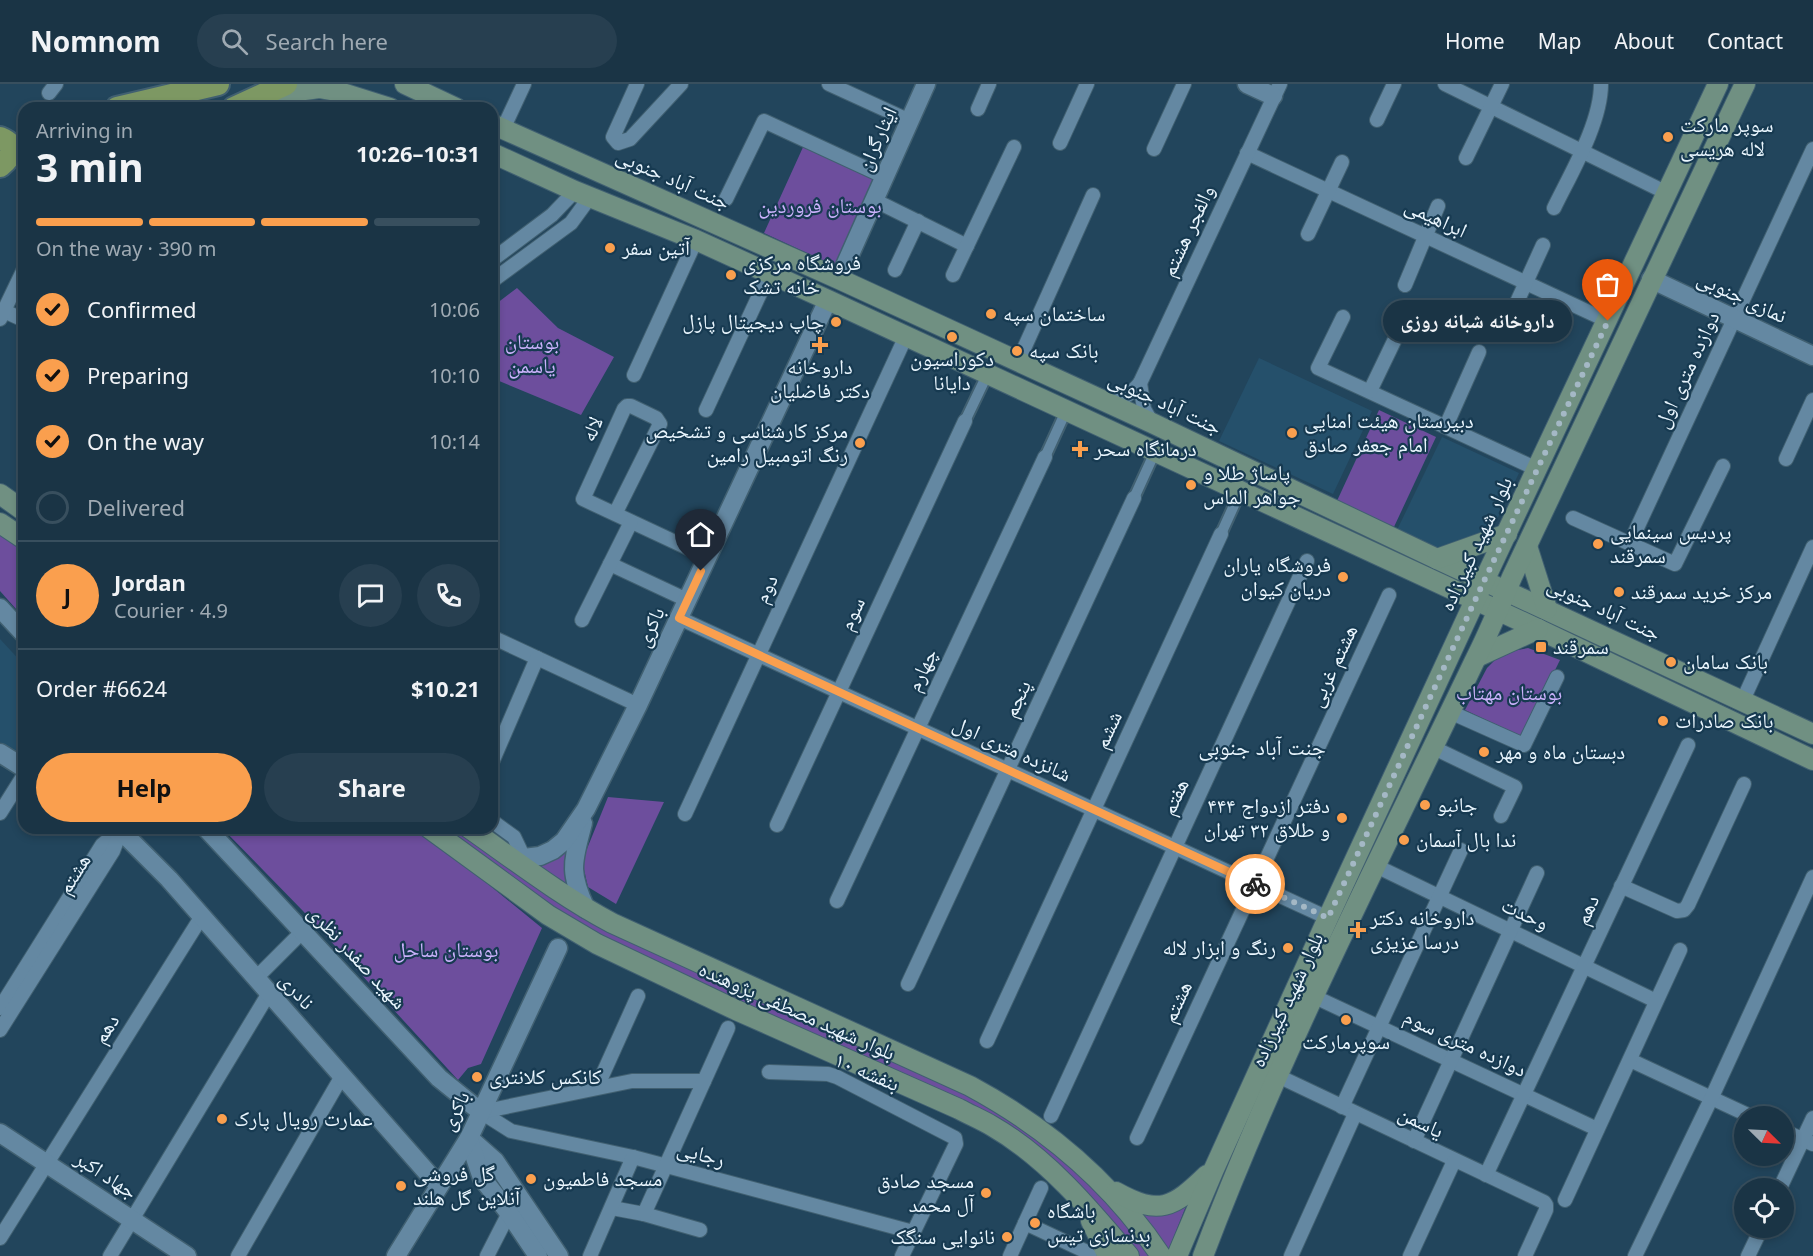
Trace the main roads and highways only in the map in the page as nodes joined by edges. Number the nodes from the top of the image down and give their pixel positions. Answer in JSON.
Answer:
{"nodes":[{"id":1,"x":218,"y":84,"type":"edge"},
{"id":2,"x":286,"y":84,"type":"edge"},
{"id":3,"x":372,"y":84,"type":"edge"},
{"id":4,"x":405,"y":84,"type":"edge"},
{"id":5,"x":1718,"y":84,"type":"edge"},
{"id":6,"x":1745,"y":84,"type":"edge"},
{"id":7,"x":420,"y":89,"type":"edge"},
{"id":8,"x":263,"y":96,"type":"junction"},
{"id":9,"x":142,"y":102,"type":"edge"},
{"id":10,"x":248,"y":102,"type":"edge"},
{"id":11,"x":372,"y":102,"type":"edge"},
{"id":12,"x":385,"y":102,"type":"edge"},
{"id":13,"x":445,"y":102,"type":"edge"},
{"id":14,"x":498,"y":126,"type":"edge"},
{"id":15,"x":18,"y":130,"type":"edge"},
{"id":16,"x":0,"y":136,"type":"edge"},
{"id":17,"x":498,"y":156,"type":"edge"},
{"id":18,"x":18,"y":162,"type":"edge"},
{"id":19,"x":0,"y":166,"type":"edge"},
{"id":20,"x":0,"y":494,"type":"edge"},
{"id":21,"x":18,"y":507,"type":"edge"},
{"id":22,"x":0,"y":522,"type":"edge"},
{"id":23,"x":1507,"y":534,"type":"junction"},
{"id":24,"x":18,"y":535,"type":"edge"},
{"id":25,"x":1527,"y":546,"type":"junction"},
{"id":26,"x":1437,"y":559,"type":"junction"},
{"id":27,"x":1484,"y":581,"type":"junction"},
{"id":28,"x":1506,"y":591,"type":"junction"},
{"id":29,"x":1475,"y":602,"type":"junction"},
{"id":30,"x":1547,"y":609,"type":"junction"},
{"id":31,"x":1497,"y":610,"type":"junction"},
{"id":32,"x":1538,"y":629,"type":"junction"},
{"id":33,"x":1477,"y":657,"type":"junction"},
{"id":34,"x":1813,"y":734,"type":"edge"},
{"id":35,"x":1813,"y":760,"type":"edge"},
{"id":36,"x":437,"y":834,"type":"edge"},
{"id":37,"x":479,"y":834,"type":"edge"},
{"id":38,"x":1214,"y":1169,"type":"junction"},
{"id":39,"x":1107,"y":1187,"type":"junction"},
{"id":40,"x":1082,"y":1202,"type":"junction"},
{"id":41,"x":1108,"y":1256,"type":"edge"},
{"id":42,"x":1128,"y":1256,"type":"edge"},
{"id":43,"x":1161,"y":1256,"type":"edge"},
{"id":44,"x":1177,"y":1256,"type":"edge"},
{"id":45,"x":1203,"y":1256,"type":"edge"}],
"edges":[{"from":1,"to":9,"type":"main road"},
{"from":2,"to":8,"type":"main road"},
{"from":3,"to":12,"type":"main road"},
{"from":4,"to":7,"type":"main road"},
{"from":5,"to":23,"type":"main road","name":"بلوار شهید کبیرزاده"},
{"from":6,"to":25,"type":"main road","name":"بلوار شهید کبیرزاده"},
{"from":7,"to":13,"type":"main road"},
{"from":8,"to":10,"type":"main road"},
{"from":8,"to":11,"type":"main road"},
{"from":14,"to":26,"type":"main road","name":"جنت آباد جنوبی"},
{"from":15,"to":16,"type":"main road"},
{"from":16,"to":19,"type":"main road"},
{"from":17,"to":29,"type":"main road"},
{"from":18,"to":19,"type":"main road"},
{"from":20,"to":21,"type":"main road"},
{"from":22,"to":24,"type":"main road"},
{"from":23,"to":26,"type":"main road"},
{"from":23,"to":27,"type":"main road","name":"بلوار شهید کبیرزاده"},
{"from":25,"to":28,"type":"main road","name":"بلوار شهید کبیرزاده"},
{"from":25,"to":30,"type":"main road"},
{"from":26,"to":27,"type":"main road","name":"جنت آباد جنوبی"},
{"from":27,"to":28,"type":"main road","name":"جنت آباد جنوبی"},
{"from":27,"to":29,"type":"main road","name":"بلوار شهید کبیرزاده"},
{"from":28,"to":30,"type":"main road","name":"جنت آباد جنوبی"},
{"from":28,"to":31,"type":"main road","name":"بلوار شهید کبیرزاده"},
{"from":29,"to":31,"type":"main road"},
{"from":29,"to":38,"type":"main road","name":"بلوار شهید کبیرزاده"},
{"from":30,"to":34,"type":"main road","name":"جنت آباد جنوبی"},
{"from":31,"to":32,"type":"main road"},
{"from":31,"to":33,"type":"main road","name":"بلوار شهید کبیرزاده"},
{"from":32,"to":33,"type":"main road"},
{"from":32,"to":35,"type":"main road"},
{"from":33,"to":45,"type":"main road","name":"بلوار شهید کبیرزاده"},
{"from":36,"to":40,"type":"main road","name":"بلوار شهید مصطفی پژوهنده"},
{"from":37,"to":39,"type":"main road","name":"بلوار شهید مصطفی پژوهنده"},
{"from":38,"to":39,"type":"main road"},
{"from":38,"to":44,"type":"main road","name":"بلوار شهید کبیرزاده"},
{"from":39,"to":43,"type":"main road","name":"بلوار شهید مصطفی پژوهنده"},
{"from":40,"to":41,"type":"main road"},
{"from":40,"to":42,"type":"main road","name":"بلوار شهید مصطفی پژوهنده"}]}
